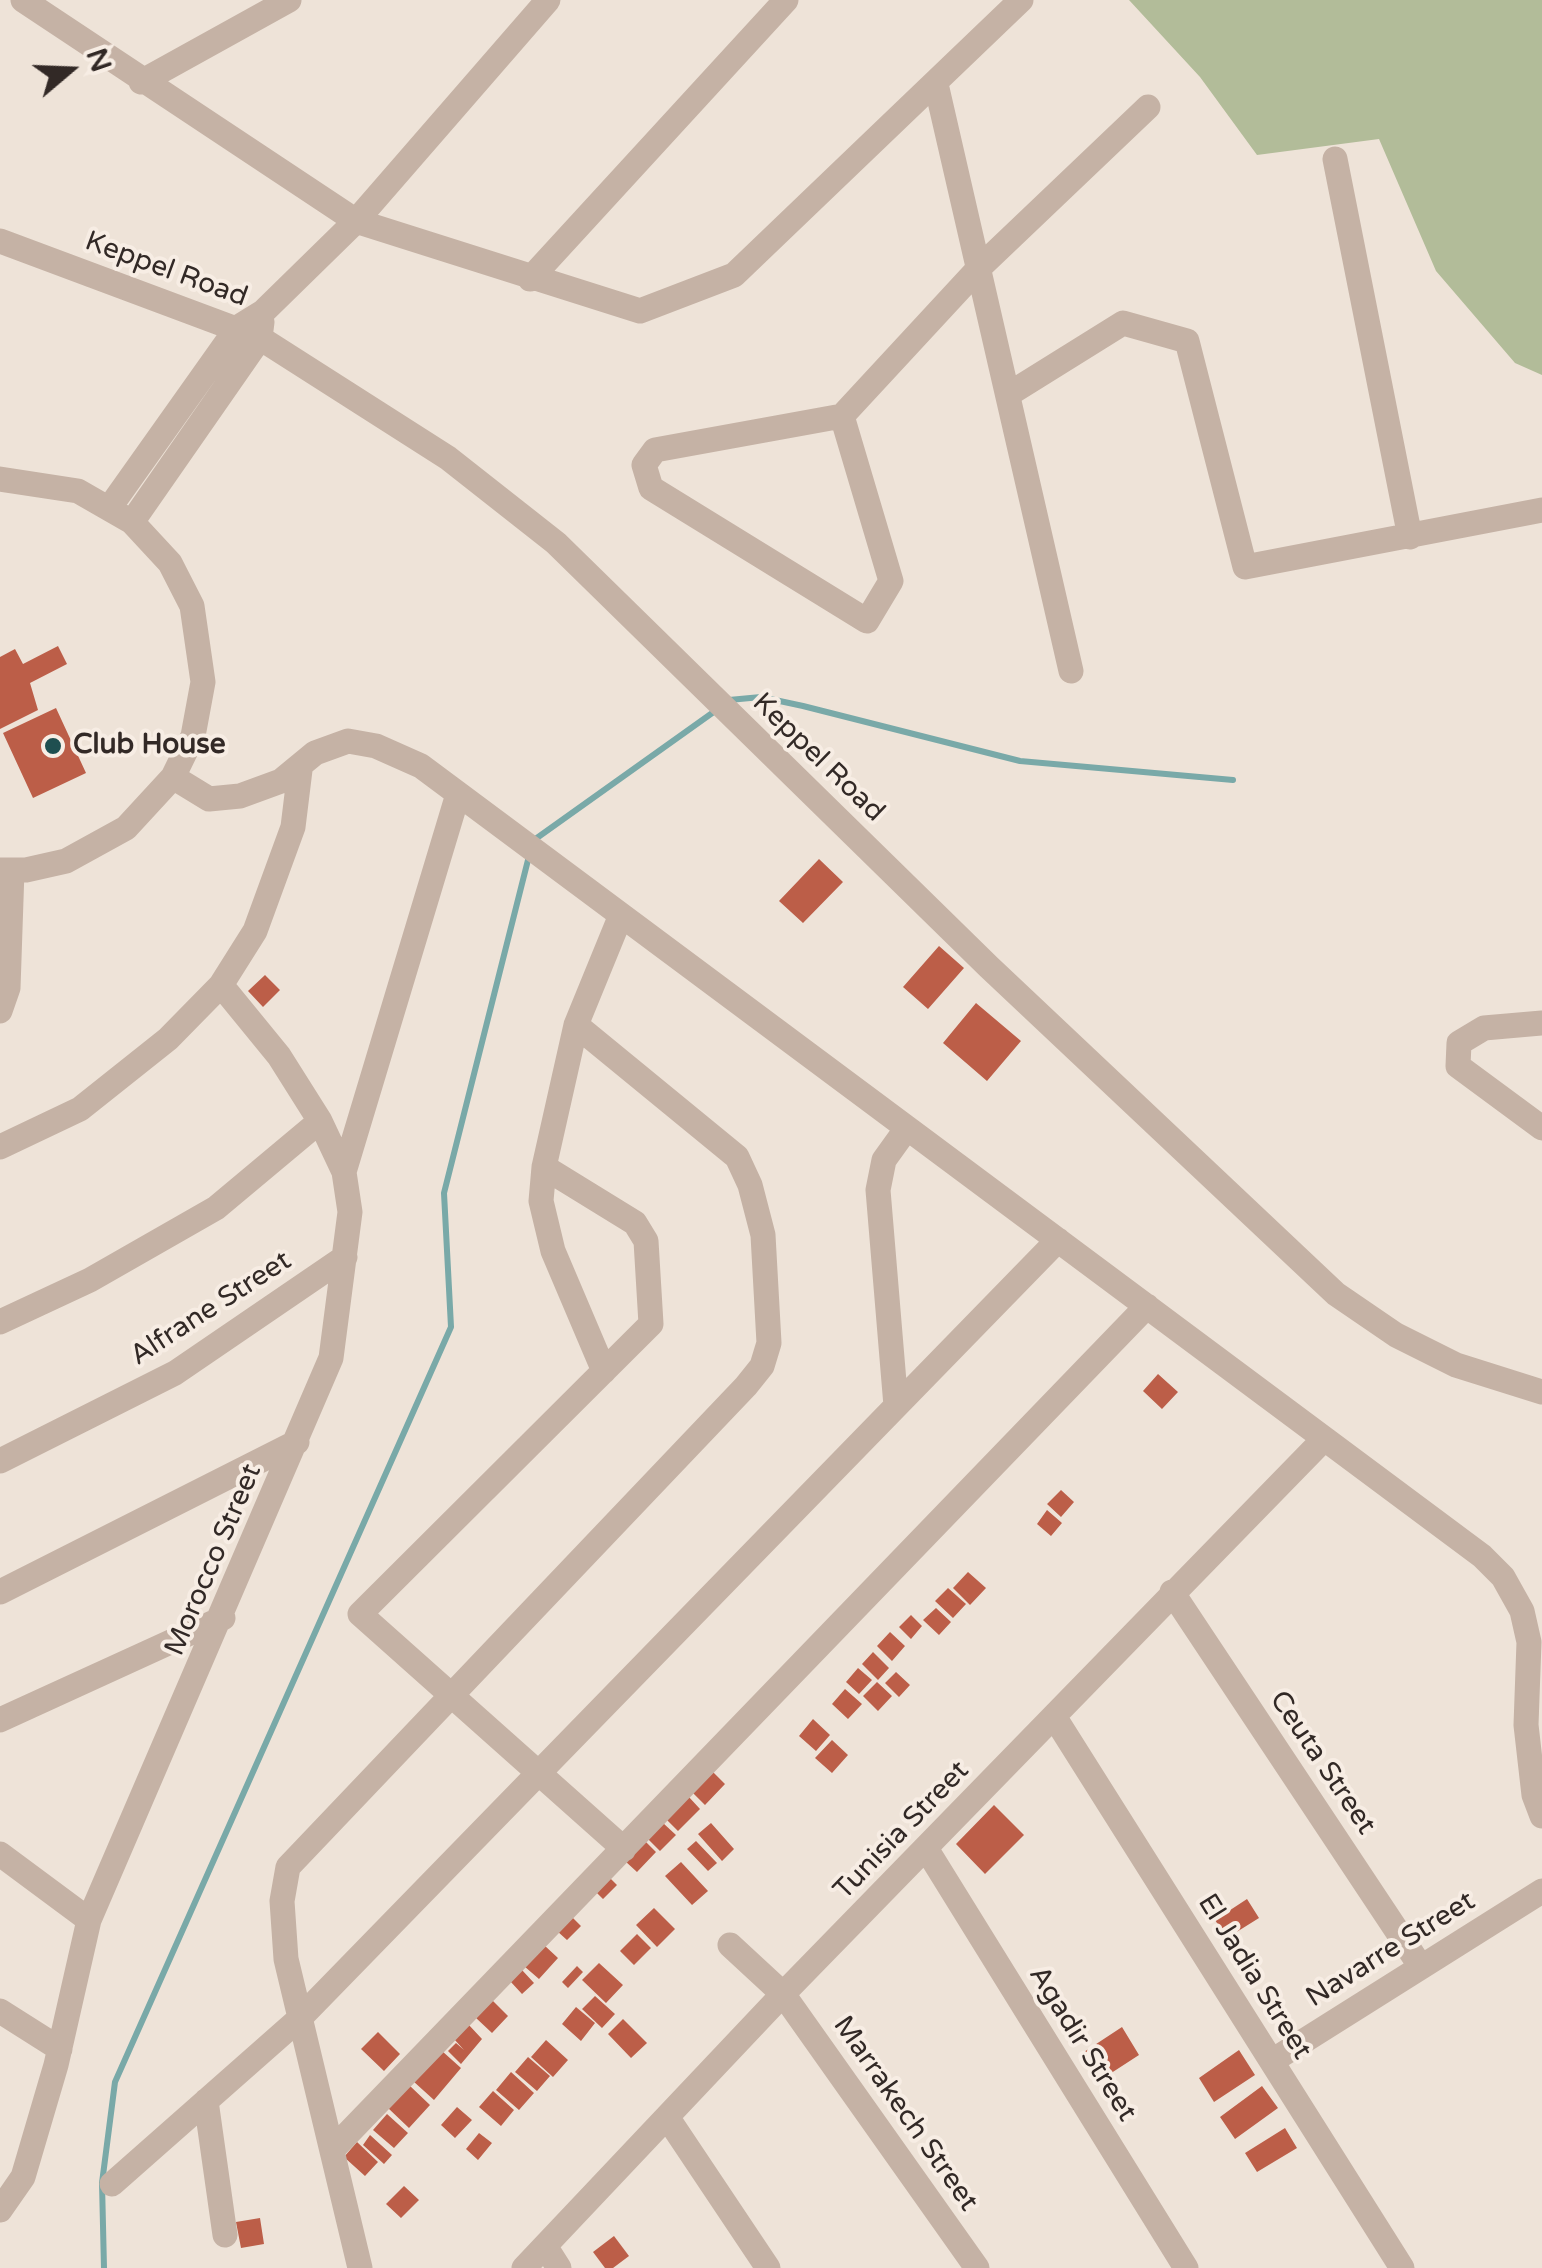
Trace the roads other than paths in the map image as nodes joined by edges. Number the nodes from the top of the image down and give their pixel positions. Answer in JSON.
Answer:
{"nodes":[{"id":1,"x":24,"y":0,"type":"edge"},
{"id":2,"x":289,"y":0,"type":"edge"},
{"id":3,"x":548,"y":0,"type":"edge"},
{"id":4,"x":786,"y":0,"type":"edge"},
{"id":5,"x":1021,"y":0,"type":"edge"},
{"id":6,"x":141,"y":82,"type":"junction"},
{"id":7,"x":936,"y":84,"type":"junction"},
{"id":8,"x":1148,"y":107,"type":"dead end"},
{"id":9,"x":1335,"y":159,"type":"dead end"},
{"id":10,"x":356,"y":221,"type":"junction"},
{"id":11,"x":0,"y":241,"type":"edge"},
{"id":12,"x":979,"y":268,"type":"junction"},
{"id":13,"x":530,"y":279,"type":"junction"},
{"id":14,"x":248,"y":333,"type":"junction"},
{"id":15,"x":1008,"y":394,"type":"junction"},
{"id":16,"x":842,"y":416,"type":"junction"},
{"id":17,"x":165,"y":452,"type":"junction"},
{"id":18,"x":0,"y":479,"type":"edge"},
{"id":19,"x":110,"y":506,"type":"junction"},
{"id":20,"x":1542,"y":510,"type":"edge"},
{"id":21,"x":132,"y":522,"type":"junction"},
{"id":22,"x":1410,"y":537,"type":"junction"},
{"id":23,"x":1071,"y":671,"type":"dead end"},
{"id":24,"x":300,"y":770,"type":"junction"},
{"id":25,"x":173,"y":777,"type":"junction"},
{"id":26,"x":458,"y":794,"type":"junction"},
{"id":27,"x":6,"y":870,"type":"edge"},
{"id":28,"x":621,"y":915,"type":"junction"},
{"id":29,"x":5,"y":946,"type":"edge"},
{"id":30,"x":221,"y":985,"type":"junction"},
{"id":31,"x":0,"y":1010,"type":"edge"},
{"id":32,"x":1542,"y":1023,"type":"edge"},
{"id":33,"x":576,"y":1025,"type":"junction"},
{"id":34,"x":320,"y":1121,"type":"junction"},
{"id":35,"x":907,"y":1128,"type":"junction"},
{"id":36,"x":1542,"y":1128,"type":"edge"},
{"id":37,"x":0,"y":1147,"type":"edge"},
{"id":38,"x":544,"y":1167,"type":"junction"},
{"id":39,"x":344,"y":1172,"type":"junction"},
{"id":40,"x":1058,"y":1240,"type":"junction"},
{"id":41,"x":345,"y":1257,"type":"junction"},
{"id":42,"x":1147,"y":1306,"type":"junction"},
{"id":43,"x":0,"y":1322,"type":"edge"},
{"id":44,"x":604,"y":1371,"type":"junction"},
{"id":45,"x":1542,"y":1392,"type":"edge"},
{"id":46,"x":896,"y":1406,"type":"junction"},
{"id":47,"x":1324,"y":1438,"type":"junction"},
{"id":48,"x":298,"y":1442,"type":"junction"},
{"id":49,"x":0,"y":1461,"type":"edge"},
{"id":50,"x":0,"y":1592,"type":"edge"},
{"id":51,"x":1172,"y":1592,"type":"junction"},
{"id":52,"x":223,"y":1618,"type":"junction"},
{"id":53,"x":453,"y":1695,"type":"junction"},
{"id":54,"x":1054,"y":1718,"type":"junction"},
{"id":55,"x":0,"y":1720,"type":"edge"},
{"id":56,"x":539,"y":1772,"type":"junction"},
{"id":57,"x":1542,"y":1816,"type":"edge"},
{"id":58,"x":624,"y":1849,"type":"junction"},
{"id":59,"x":927,"y":1850,"type":"junction"},
{"id":60,"x":0,"y":1854,"type":"edge"},
{"id":61,"x":1542,"y":1891,"type":"edge"},
{"id":62,"x":90,"y":1920,"type":"junction"},
{"id":63,"x":730,"y":1946,"type":"dead end"},
{"id":64,"x":1421,"y":1967,"type":"junction"},
{"id":65,"x":783,"y":1994,"type":"junction"},
{"id":66,"x":0,"y":2011,"type":"edge"},
{"id":67,"x":298,"y":2019,"type":"junction"},
{"id":68,"x":60,"y":2049,"type":"junction"},
{"id":69,"x":1272,"y":2061,"type":"junction"},
{"id":70,"x":206,"y":2101,"type":"junction"},
{"id":71,"x":668,"y":2118,"type":"junction"},
{"id":72,"x":333,"y":2150,"type":"junction"},
{"id":73,"x":112,"y":2184,"type":"dead end"},
{"id":74,"x":0,"y":2210,"type":"edge"},
{"id":75,"x":226,"y":2235,"type":"dead end"},
{"id":76,"x":545,"y":2246,"type":"junction"},
{"id":77,"x":360,"y":2268,"type":"edge"},
{"id":78,"x":524,"y":2268,"type":"edge"},
{"id":79,"x":559,"y":2268,"type":"edge"},
{"id":80,"x":768,"y":2268,"type":"edge"},
{"id":81,"x":977,"y":2268,"type":"edge"},
{"id":82,"x":1186,"y":2268,"type":"edge"},
{"id":83,"x":1402,"y":2268,"type":"edge"}],
"edges":[{"from":1,"to":6,"type":"street"},
{"from":2,"to":6,"type":"street"},
{"from":3,"to":10,"type":"street"},
{"from":4,"to":13,"type":"street"},
{"from":5,"to":7,"type":"street"},
{"from":6,"to":10,"type":"street"},
{"from":7,"to":12,"type":"street"},
{"from":7,"to":13,"type":"street"},
{"from":8,"to":12,"type":"street"},
{"from":9,"to":22,"type":"street"},
{"from":10,"to":13,"type":"street"},
{"from":10,"to":14,"type":"street"},
{"from":11,"to":14,"type":"street","name":"Keppel Road"},
{"from":12,"to":15,"type":"street"},
{"from":12,"to":16,"type":"street"},
{"from":14,"to":17,"type":"street"},
{"from":14,"to":45,"type":"street","name":"Keppel Road"},
{"from":15,"to":22,"type":"street"},
{"from":15,"to":23,"type":"street"},
{"from":16,"to":16,"type":"street"},
{"from":17,"to":19,"type":"street"},
{"from":17,"to":21,"type":"street"},
{"from":18,"to":19,"type":"street"},
{"from":19,"to":21,"type":"street"},
{"from":20,"to":22,"type":"street"},
{"from":21,"to":25,"type":"street"},
{"from":24,"to":25,"type":"street"},
{"from":24,"to":26,"type":"street"},
{"from":24,"to":30,"type":"street"},
{"from":25,"to":27,"type":"street"},
{"from":26,"to":28,"type":"street"},
{"from":26,"to":39,"type":"street"},
{"from":27,"to":29,"type":"street"},
{"from":28,"to":33,"type":"street"},
{"from":28,"to":35,"type":"street"},
{"from":29,"to":31,"type":"street"},
{"from":30,"to":34,"type":"street","name":"Morocco Street"},
{"from":30,"to":37,"type":"street"},
{"from":32,"to":36,"type":"street"},
{"from":33,"to":38,"type":"street"},
{"from":33,"to":53,"type":"street"},
{"from":34,"to":39,"type":"street","name":"Morocco Street"},
{"from":34,"to":43,"type":"street"},
{"from":35,"to":40,"type":"street"},
{"from":35,"to":46,"type":"street"},
{"from":38,"to":44,"type":"street"},
{"from":38,"to":44,"type":"street"},
{"from":39,"to":41,"type":"street","name":"Morocco Street"},
{"from":40,"to":42,"type":"street"},
{"from":40,"to":46,"type":"street"},
{"from":41,"to":48,"type":"street","name":"Morocco Street"},
{"from":41,"to":49,"type":"street","name":"Alfrane Street"},
{"from":42,"to":47,"type":"street"},
{"from":42,"to":58,"type":"street"},
{"from":44,"to":53,"type":"street"},
{"from":46,"to":56,"type":"street"},
{"from":47,"to":51,"type":"street","name":"Tunisia Street"},
{"from":47,"to":57,"type":"street"},
{"from":48,"to":50,"type":"street"},
{"from":48,"to":52,"type":"street","name":"Morocco Street"},
{"from":51,"to":54,"type":"street","name":"Tunisia Street"},
{"from":51,"to":64,"type":"street","name":"Ceuta Street"},
{"from":52,"to":55,"type":"street"},
{"from":52,"to":62,"type":"street","name":"Morocco Street"},
{"from":53,"to":56,"type":"street"},
{"from":53,"to":67,"type":"street"},
{"from":54,"to":59,"type":"street","name":"Tunisia Street"},
{"from":54,"to":69,"type":"street","name":"El Jadia Street"},
{"from":56,"to":58,"type":"street"},
{"from":56,"to":67,"type":"street"},
{"from":58,"to":72,"type":"street"},
{"from":59,"to":65,"type":"street","name":"Tunisia Street"},
{"from":59,"to":82,"type":"street","name":"Agadir Street"},
{"from":60,"to":62,"type":"street"},
{"from":61,"to":64,"type":"street","name":"Navarre Street"},
{"from":62,"to":68,"type":"street","name":"Morocco Street"},
{"from":63,"to":65,"type":"street","name":"Marrakech Street"},
{"from":64,"to":69,"type":"street","name":"Navarre Street"},
{"from":65,"to":71,"type":"street","name":"Tunisia Street"},
{"from":65,"to":81,"type":"street","name":"Marrakech Street"},
{"from":66,"to":68,"type":"street"},
{"from":67,"to":70,"type":"street"},
{"from":67,"to":72,"type":"street"},
{"from":68,"to":74,"type":"street","name":"Morocco Street"},
{"from":69,"to":83,"type":"street","name":"El Jadia Street"},
{"from":70,"to":73,"type":"street"},
{"from":70,"to":75,"type":"street"},
{"from":71,"to":76,"type":"street","name":"Tunisia Street"},
{"from":71,"to":80,"type":"street"},
{"from":72,"to":77,"type":"street"},
{"from":76,"to":78,"type":"street","name":"Tunisia Street"},
{"from":76,"to":79,"type":"street"}]}
